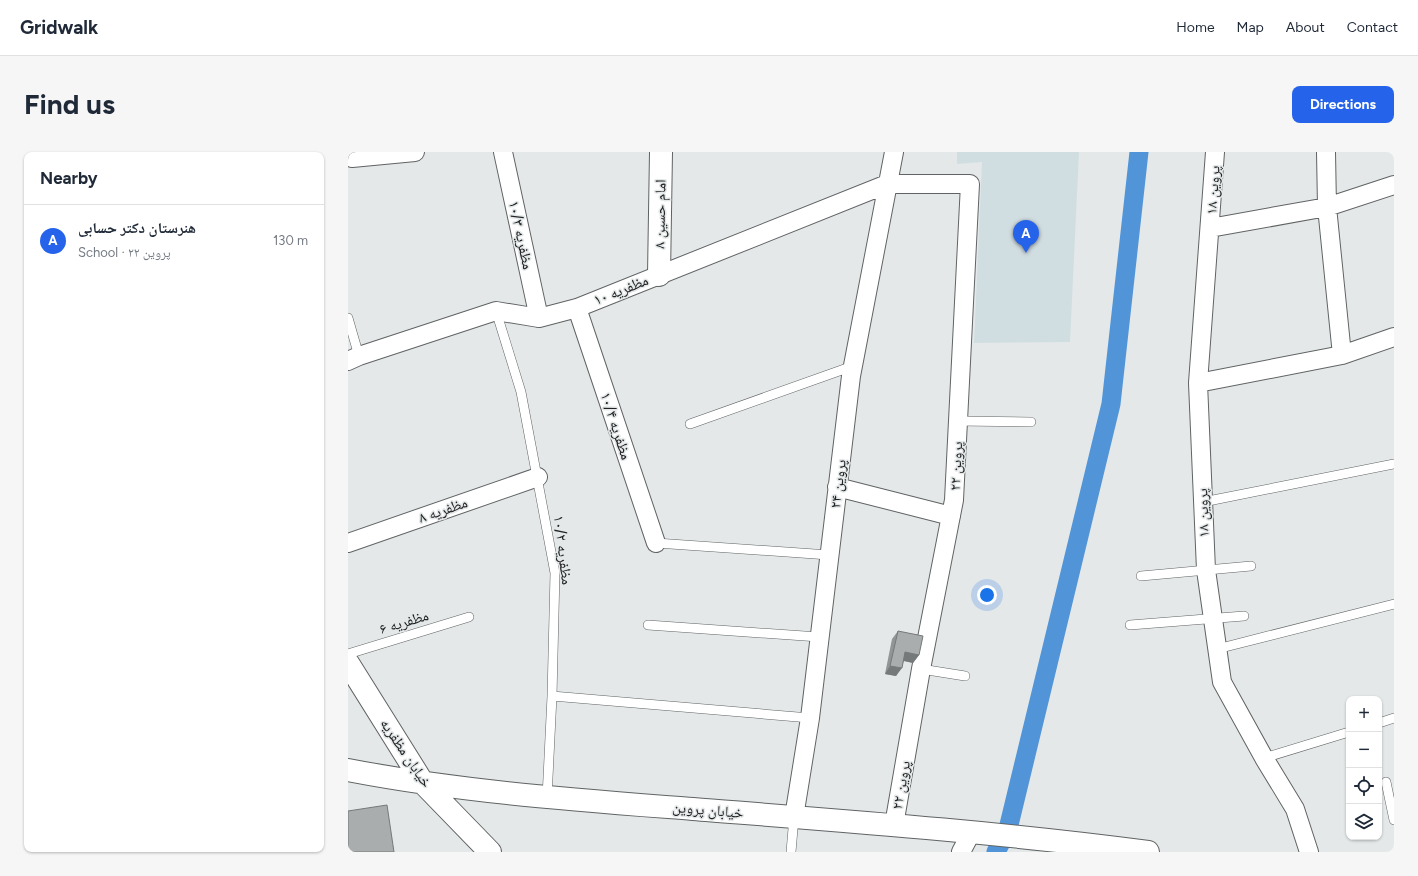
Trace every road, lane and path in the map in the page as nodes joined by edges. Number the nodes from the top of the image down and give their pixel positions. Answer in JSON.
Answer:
{"nodes":[{"id":1,"x":415,"y":152,"type":"edge"},
{"id":2,"x":503,"y":152,"type":"edge"},
{"id":3,"x":661,"y":152,"type":"edge"},
{"id":4,"x":894,"y":152,"type":"edge"},
{"id":5,"x":1215,"y":152,"type":"edge"},
{"id":6,"x":1326,"y":152,"type":"edge"},
{"id":7,"x":351,"y":158,"type":"edge"},
{"id":8,"x":887,"y":184,"type":"junction"},
{"id":9,"x":1394,"y":184,"type":"edge"},
{"id":10,"x":1327,"y":207,"type":"junction"},
{"id":11,"x":1210,"y":228,"type":"junction"},
{"id":12,"x":659,"y":275,"type":"junction"},
{"id":13,"x":577,"y":308,"type":"junction"},
{"id":14,"x":496,"y":312,"type":"junction"},
{"id":15,"x":348,"y":318,"type":"edge"},
{"id":16,"x":539,"y":318,"type":"junction"},
{"id":17,"x":1394,"y":337,"type":"edge"},
{"id":18,"x":1342,"y":355,"type":"junction"},
{"id":19,"x":354,"y":358,"type":"edge"},
{"id":20,"x":853,"y":366,"type":"junction"},
{"id":21,"x":1198,"y":383,"type":"junction"},
{"id":22,"x":958,"y":421,"type":"junction"},
{"id":23,"x":1031,"y":422,"type":"dead end"},
{"id":24,"x":690,"y":424,"type":"dead end"},
{"id":25,"x":1394,"y":464,"type":"edge"},
{"id":26,"x":538,"y":477,"type":"junction"},
{"id":27,"x":837,"y":487,"type":"junction"},
{"id":28,"x":1203,"y":502,"type":"junction"},
{"id":29,"x":952,"y":516,"type":"junction"},
{"id":30,"x":348,"y":543,"type":"edge"},
{"id":31,"x":656,"y":543,"type":"joint"},
{"id":32,"x":829,"y":555,"type":"junction"},
{"id":33,"x":1251,"y":566,"type":"dead end"},
{"id":34,"x":1206,"y":570,"type":"junction"},
{"id":35,"x":1141,"y":576,"type":"dead end"},
{"id":36,"x":1394,"y":604,"type":"edge"},
{"id":37,"x":1244,"y":616,"type":"dead end"},
{"id":38,"x":469,"y":618,"type":"dead end"},
{"id":39,"x":1212,"y":618,"type":"junction"},
{"id":40,"x":648,"y":625,"type":"dead end"},
{"id":41,"x":1130,"y":625,"type":"dead end"},
{"id":42,"x":819,"y":637,"type":"junction"},
{"id":43,"x":1217,"y":649,"type":"junction"},
{"id":44,"x":348,"y":654,"type":"edge"},
{"id":45,"x":348,"y":663,"type":"edge"},
{"id":46,"x":922,"y":669,"type":"junction"},
{"id":47,"x":965,"y":676,"type":"dead end"},
{"id":48,"x":552,"y":696,"type":"junction"},
{"id":49,"x":810,"y":718,"type":"junction"},
{"id":50,"x":1394,"y":718,"type":"edge"},
{"id":51,"x":1382,"y":722,"type":"edge"},
{"id":52,"x":1346,"y":733,"type":"edge"},
{"id":53,"x":1264,"y":758,"type":"junction"},
{"id":54,"x":348,"y":770,"type":"edge"},
{"id":55,"x":1386,"y":782,"type":"dead end"},
{"id":56,"x":424,"y":783,"type":"junction"},
{"id":57,"x":547,"y":798,"type":"junction"},
{"id":58,"x":794,"y":817,"type":"junction"},
{"id":59,"x":1394,"y":820,"type":"edge"},
{"id":60,"x":894,"y":825,"type":"junction"},
{"id":61,"x":971,"y":833,"type":"junction"},
{"id":62,"x":1035,"y":843,"type":"edge"},
{"id":63,"x":1096,"y":849,"type":"edge"},
{"id":64,"x":490,"y":852,"type":"edge"},
{"id":65,"x":792,"y":852,"type":"edge"},
{"id":66,"x":961,"y":852,"type":"edge"},
{"id":67,"x":1148,"y":852,"type":"edge"},
{"id":68,"x":1309,"y":852,"type":"edge"}],
"edges":[{"from":1,"to":7,"type":"street"},
{"from":2,"to":16,"type":"street","name":"مظفریه ۱۰/۳"},
{"from":3,"to":12,"type":"street","name":"امام حسین ۸"},
{"from":4,"to":8,"type":"street","name":"پروین ۲۴"},
{"from":5,"to":11,"type":"street","name":"پروین ۱۸"},
{"from":6,"to":10,"type":"street"},
{"from":8,"to":12,"type":"street","name":"مظفریه ۱۰"},
{"from":8,"to":20,"type":"street","name":"پروین ۲۴"},
{"from":8,"to":22,"type":"street","name":"پروین ۲۲"},
{"from":9,"to":10,"type":"street"},
{"from":10,"to":11,"type":"street"},
{"from":10,"to":18,"type":"street"},
{"from":11,"to":21,"type":"street","name":"پروین ۱۸"},
{"from":12,"to":13,"type":"street","name":"مظفریه ۱۰"},
{"from":13,"to":16,"type":"street","name":"مظفریه ۱۰"},
{"from":13,"to":31,"type":"street","name":"مظفریه ۱۰/۴"},
{"from":14,"to":16,"type":"street","name":"مظفریه ۱۰"},
{"from":14,"to":19,"type":"street","name":"مظفریه ۱۰"},
{"from":14,"to":26,"type":"lane","name":"مظفریه ۱۰/۲"},
{"from":15,"to":19,"type":"lane"},
{"from":17,"to":18,"type":"street"},
{"from":18,"to":21,"type":"street"},
{"from":20,"to":24,"type":"lane"},
{"from":20,"to":27,"type":"street","name":"پروین ۲۴"},
{"from":21,"to":28,"type":"street","name":"پروین ۱۸"},
{"from":22,"to":23,"type":"lane"},
{"from":22,"to":29,"type":"street","name":"پروین ۲۲"},
{"from":25,"to":28,"type":"lane"},
{"from":26,"to":30,"type":"street","name":"مظفریه ۸"},
{"from":26,"to":48,"type":"lane","name":"مظفریه ۱۰/۲"},
{"from":27,"to":29,"type":"street"},
{"from":27,"to":32,"type":"street","name":"پروین ۲۴"},
{"from":28,"to":34,"type":"street","name":"پروین ۱۸"},
{"from":29,"to":46,"type":"street","name":"پروین ۲۲"},
{"from":31,"to":32,"type":"lane"},
{"from":32,"to":42,"type":"street","name":"پروین ۲۴"},
{"from":33,"to":34,"type":"lane"},
{"from":34,"to":35,"type":"lane"},
{"from":34,"to":39,"type":"street","name":"پروین ۱۸"},
{"from":36,"to":43,"type":"lane"},
{"from":37,"to":39,"type":"lane"},
{"from":38,"to":44,"type":"lane","name":"مظفریه ۶"},
{"from":39,"to":41,"type":"lane"},
{"from":39,"to":43,"type":"street","name":"پروین ۱۸"},
{"from":40,"to":42,"type":"lane"},
{"from":42,"to":49,"type":"street","name":"پروین ۲۴"},
{"from":43,"to":53,"type":"street","name":"پروین ۱۸"},
{"from":45,"to":56,"type":"street","name":"خیابان مظفریه"},
{"from":46,"to":47,"type":"lane"},
{"from":46,"to":60,"type":"street","name":"پروین ۲۲"},
{"from":48,"to":49,"type":"lane"},
{"from":48,"to":57,"type":"lane","name":"مظفریه ۱۰/۲"},
{"from":49,"to":58,"type":"street","name":"پروین ۲۴"},
{"from":50,"to":51,"type":"lane"},
{"from":52,"to":53,"type":"lane"},
{"from":53,"to":68,"type":"street","name":"پروین ۱۸"},
{"from":54,"to":56,"type":"street","name":"خیابان پروین"},
{"from":55,"to":59,"type":"lane"},
{"from":56,"to":57,"type":"street","name":"خیابان پروین"},
{"from":56,"to":64,"type":"street","name":"خیابان مظفریه"},
{"from":57,"to":58,"type":"street","name":"خیابان پروین"},
{"from":58,"to":60,"type":"street","name":"خیابان پروین"},
{"from":58,"to":65,"type":"lane"},
{"from":60,"to":61,"type":"street","name":"خیابان پروین"},
{"from":61,"to":62,"type":"street","name":"خیابان پروین"},
{"from":61,"to":66,"type":"street"},
{"from":62,"to":63,"type":"street"},
{"from":63,"to":67,"type":"street"}]}
